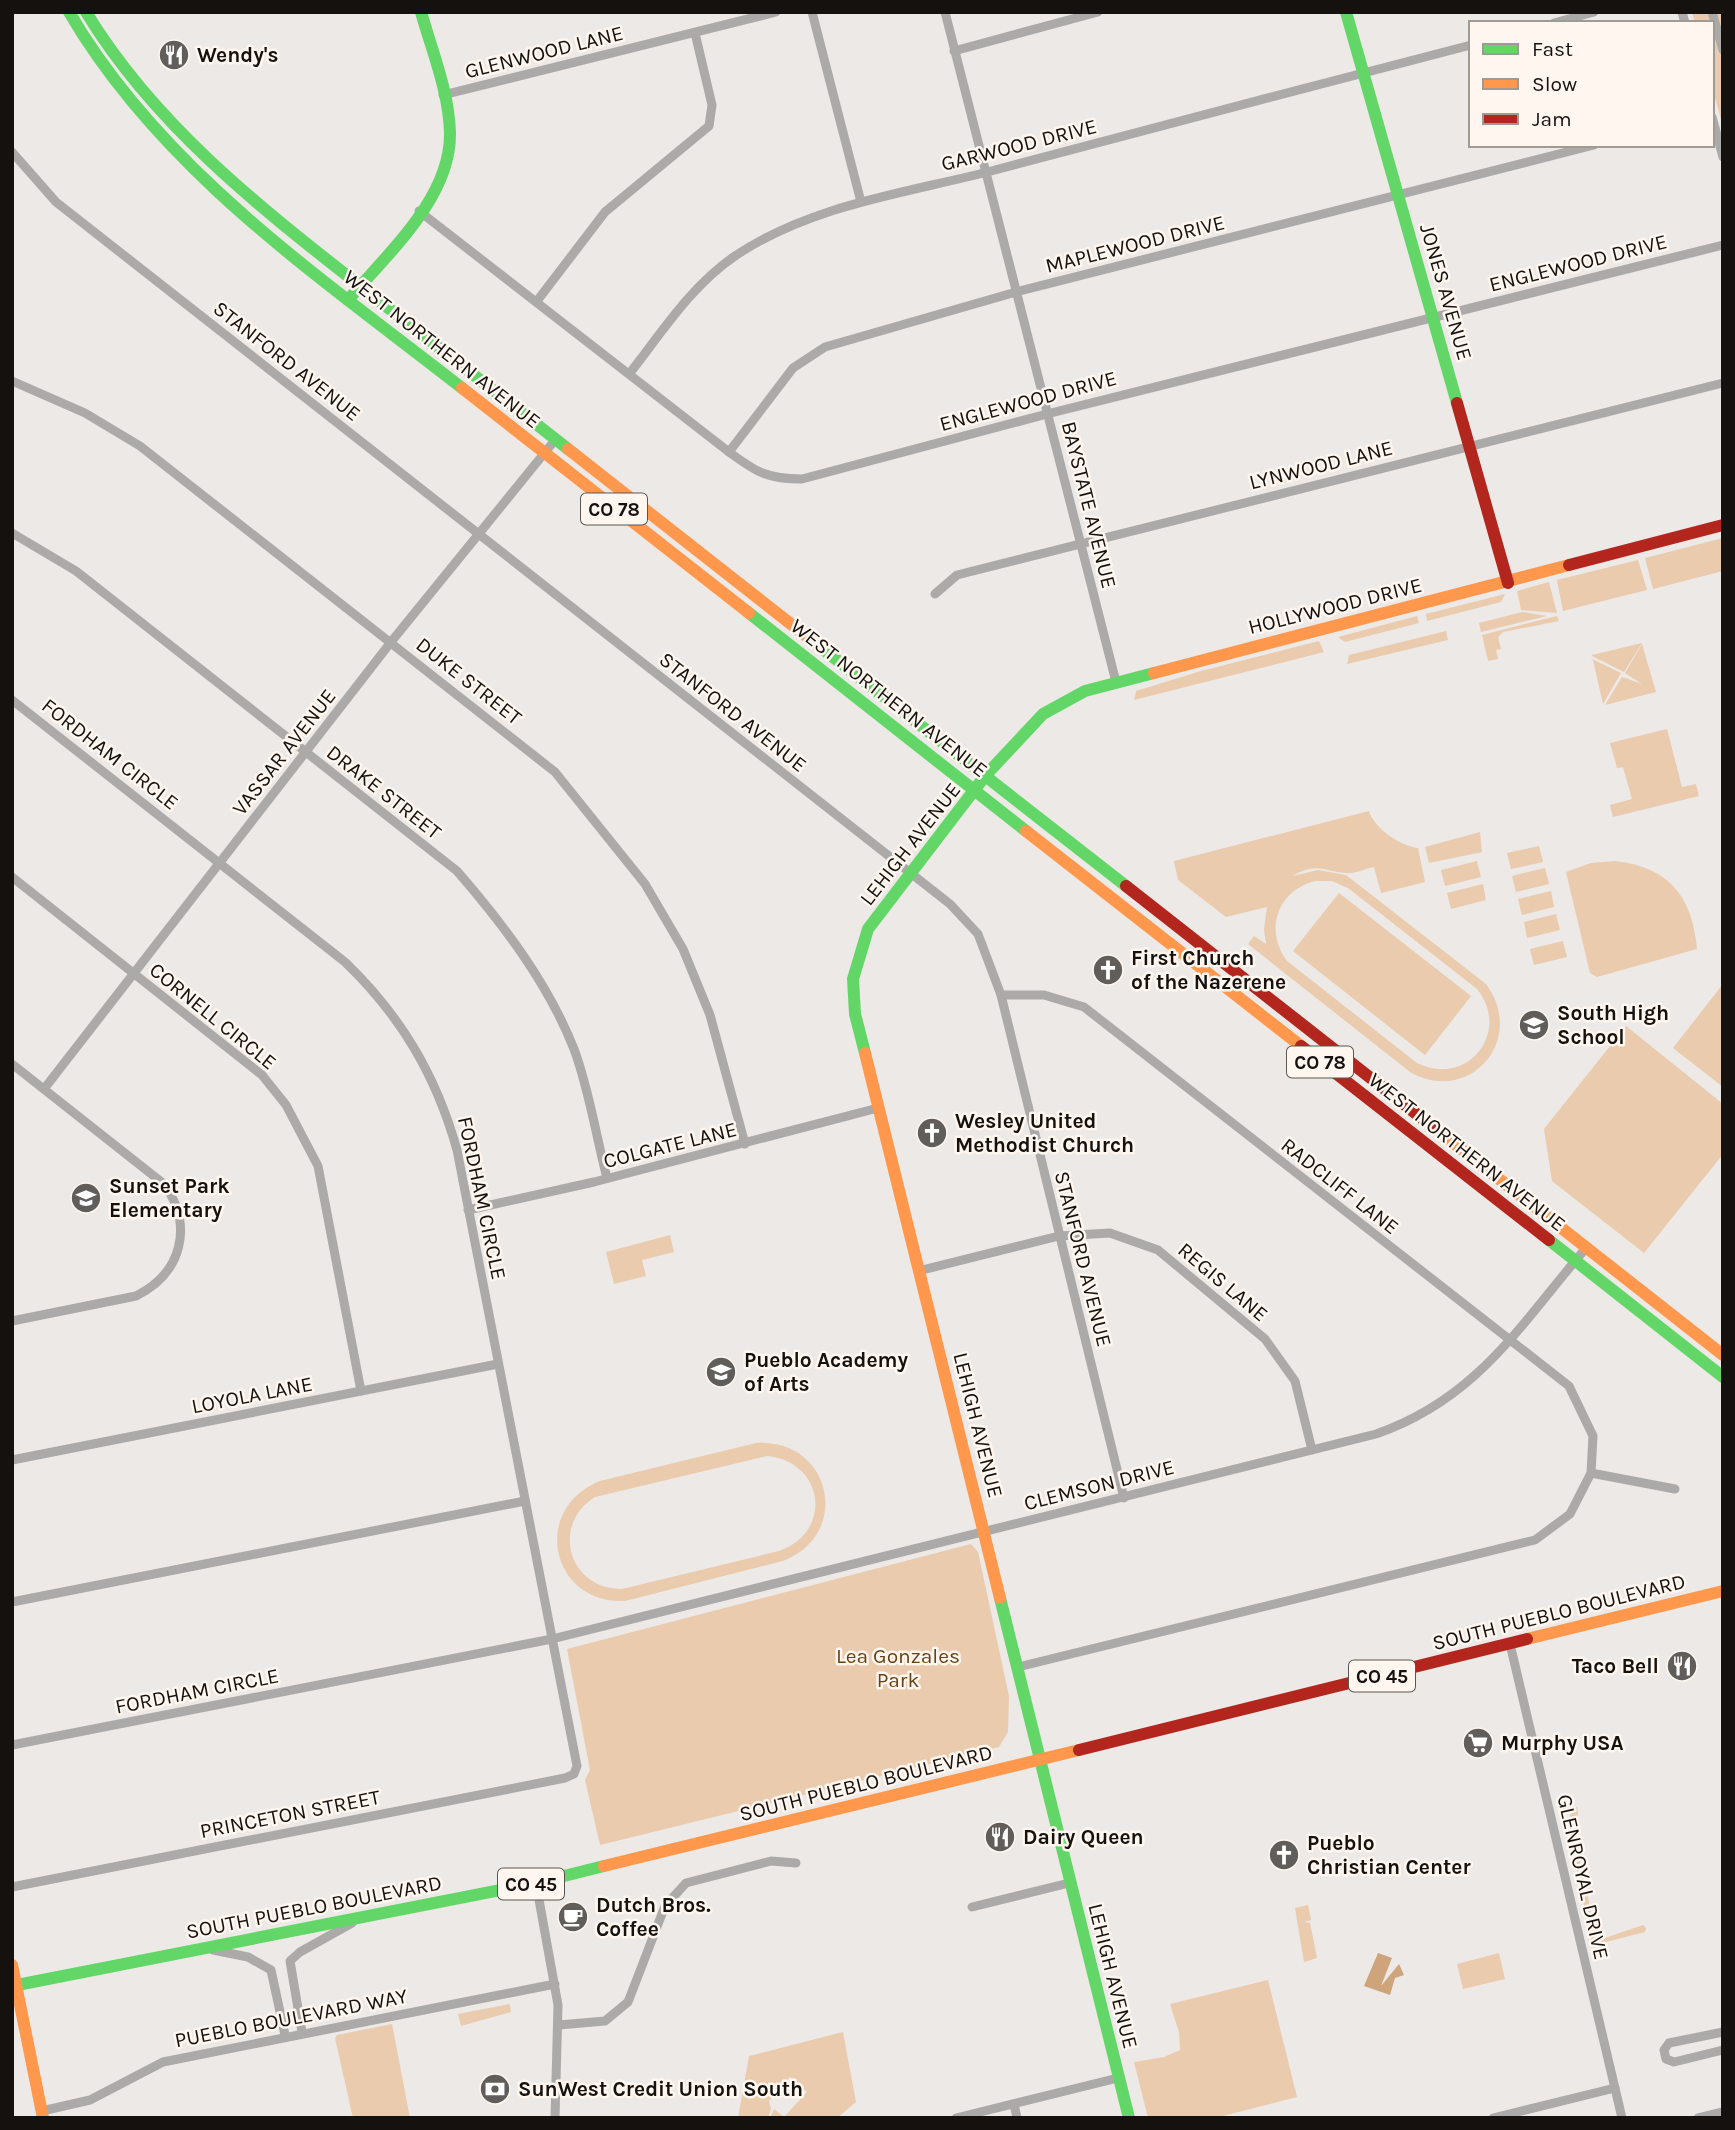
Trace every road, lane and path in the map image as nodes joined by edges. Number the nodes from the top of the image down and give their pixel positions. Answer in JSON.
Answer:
{"nodes":[{"id":1,"x":69,"y":12,"type":"edge"},
{"id":2,"x":86,"y":12,"type":"edge"},
{"id":3,"x":421,"y":12,"type":"edge"},
{"id":4,"x":776,"y":12,"type":"edge"},
{"id":5,"x":812,"y":12,"type":"edge"},
{"id":6,"x":945,"y":12,"type":"edge"},
{"id":7,"x":1098,"y":12,"type":"edge"},
{"id":8,"x":1346,"y":12,"type":"edge"},
{"id":9,"x":1594,"y":12,"type":"edge"},
{"id":10,"x":1712,"y":12,"type":"edge"},
{"id":11,"x":1561,"y":21,"type":"edge"},
{"id":12,"x":695,"y":33,"type":"junction"},
{"id":13,"x":1469,"y":46,"type":"edge"},
{"id":14,"x":1723,"y":50,"type":"edge"},
{"id":15,"x":954,"y":51,"type":"junction"},
{"id":16,"x":1363,"y":73,"type":"junction"},
{"id":17,"x":443,"y":95,"type":"junction"},
{"id":18,"x":1714,"y":123,"type":"edge"},
{"id":19,"x":1586,"y":147,"type":"edge"},
{"id":20,"x":12,"y":152,"type":"edge"},
{"id":21,"x":1723,"y":157,"type":"edge"},
{"id":22,"x":987,"y":173,"type":"junction"},
{"id":23,"x":1398,"y":194,"type":"junction"},
{"id":24,"x":861,"y":202,"type":"junction"},
{"id":25,"x":419,"y":211,"type":"junction"},
{"id":26,"x":1723,"y":245,"type":"edge"},
{"id":27,"x":360,"y":286,"type":"junction"},
{"id":28,"x":1016,"y":292,"type":"junction"},
{"id":29,"x":348,"y":300,"type":"junction"},
{"id":30,"x":537,"y":301,"type":"junction"},
{"id":31,"x":1433,"y":317,"type":"junction"},
{"id":32,"x":630,"y":373,"type":"junction"},
{"id":33,"x":12,"y":381,"type":"edge"},
{"id":34,"x":1723,"y":383,"type":"edge"},
{"id":35,"x":1047,"y":414,"type":"junction"},
{"id":36,"x":555,"y":440,"type":"junction"},
{"id":37,"x":1469,"y":446,"type":"junction"},
{"id":38,"x":729,"y":452,"type":"junction"},
{"id":39,"x":544,"y":454,"type":"junction"},
{"id":40,"x":1723,"y":525,"type":"edge"},
{"id":41,"x":12,"y":533,"type":"edge"},
{"id":42,"x":480,"y":535,"type":"junction"},
{"id":43,"x":1081,"y":544,"type":"junction"},
{"id":44,"x":1508,"y":583,"type":"junction"},
{"id":45,"x":935,"y":594,"type":"dead end"},
{"id":46,"x":391,"y":642,"type":"junction"},
{"id":47,"x":1116,"y":681,"type":"junction"},
{"id":48,"x":12,"y":700,"type":"edge"},
{"id":49,"x":306,"y":754,"type":"junction"},
{"id":50,"x":985,"y":776,"type":"junction"},
{"id":51,"x":975,"y":790,"type":"junction"},
{"id":52,"x":219,"y":862,"type":"junction"},
{"id":53,"x":912,"y":874,"type":"junction"},
{"id":54,"x":12,"y":877,"type":"edge"},
{"id":55,"x":133,"y":973,"type":"junction"},
{"id":56,"x":1001,"y":995,"type":"junction"},
{"id":57,"x":12,"y":1064,"type":"edge"},
{"id":58,"x":44,"y":1089,"type":"junction"},
{"id":59,"x":878,"y":1108,"type":"junction"},
{"id":60,"x":745,"y":1144,"type":"junction"},
{"id":61,"x":607,"y":1178,"type":"junction"},
{"id":62,"x":468,"y":1210,"type":"junction"},
{"id":63,"x":1059,"y":1236,"type":"junction"},
{"id":64,"x":1586,"y":1248,"type":"junction"},
{"id":65,"x":1575,"y":1261,"type":"junction"},
{"id":66,"x":918,"y":1271,"type":"junction"},
{"id":67,"x":12,"y":1321,"type":"edge"},
{"id":68,"x":1509,"y":1342,"type":"junction"},
{"id":69,"x":1723,"y":1355,"type":"edge"},
{"id":70,"x":498,"y":1364,"type":"junction"},
{"id":71,"x":1723,"y":1377,"type":"edge"},
{"id":72,"x":360,"y":1391,"type":"junction"},
{"id":73,"x":1312,"y":1450,"type":"junction"},
{"id":74,"x":12,"y":1460,"type":"edge"},
{"id":75,"x":1591,"y":1473,"type":"junction"},
{"id":76,"x":1675,"y":1489,"type":"dead end"},
{"id":77,"x":1124,"y":1498,"type":"junction"},
{"id":78,"x":525,"y":1501,"type":"junction"},
{"id":79,"x":985,"y":1531,"type":"junction"},
{"id":80,"x":1723,"y":1591,"type":"edge"},
{"id":81,"x":12,"y":1602,"type":"edge"},
{"id":82,"x":552,"y":1639,"type":"junction"},
{"id":83,"x":1510,"y":1644,"type":"junction"},
{"id":84,"x":1018,"y":1667,"type":"junction"},
{"id":85,"x":12,"y":1745,"type":"edge"},
{"id":86,"x":1040,"y":1760,"type":"junction"},
{"id":87,"x":574,"y":1774,"type":"joint"},
{"id":88,"x":796,"y":1863,"type":"dead end"},
{"id":89,"x":1069,"y":1882,"type":"junction"},
{"id":90,"x":536,"y":1884,"type":"junction"},
{"id":91,"x":12,"y":1886,"type":"edge"},
{"id":92,"x":972,"y":1907,"type":"dead end"},
{"id":93,"x":362,"y":1917,"type":"junction"},
{"id":94,"x":204,"y":1948,"type":"junction"},
{"id":95,"x":12,"y":1965,"type":"edge"},
{"id":96,"x":555,"y":1983,"type":"junction"},
{"id":97,"x":15,"y":1986,"type":"edge"},
{"id":98,"x":559,"y":2025,"type":"junction"},
{"id":99,"x":302,"y":2032,"type":"junction"},
{"id":100,"x":1723,"y":2032,"type":"edge"},
{"id":101,"x":285,"y":2035,"type":"junction"},
{"id":102,"x":1723,"y":2050,"type":"edge"},
{"id":103,"x":1118,"y":2078,"type":"junction"},
{"id":104,"x":1615,"y":2088,"type":"junction"},
{"id":105,"x":1014,"y":2104,"type":"junction"},
{"id":106,"x":1723,"y":2112,"type":"edge"},
{"id":107,"x":43,"y":2114,"type":"edge"},
{"id":108,"x":555,"y":2118,"type":"edge"},
{"id":109,"x":956,"y":2118,"type":"edge"},
{"id":110,"x":1017,"y":2118,"type":"edge"},
{"id":111,"x":1129,"y":2118,"type":"edge"},
{"id":112,"x":1493,"y":2118,"type":"edge"},
{"id":113,"x":1622,"y":2118,"type":"edge"},
{"id":114,"x":1698,"y":2118,"type":"edge"}],
"edges":[{"from":1,"to":29,"type":"main road","name":"WEST NORTHERN AVENUE","number":"CO 78"},
{"from":2,"to":27,"type":"main road","name":"WEST NORTHERN AVENUE","number":"CO 78"},
{"from":3,"to":17,"type":"main road"},
{"from":4,"to":12,"type":"street","name":"GLENWOOD LANE"},
{"from":5,"to":24,"type":"street"},
{"from":6,"to":15,"type":"street","name":"BAYSTATE AVENUE"},
{"from":7,"to":15,"type":"street"},
{"from":8,"to":16,"type":"main road","name":"JONES AVENUE"},
{"from":9,"to":11,"type":"street"},
{"from":10,"to":14,"type":"street"},
{"from":12,"to":17,"type":"street","name":"GLENWOOD LANE"},
{"from":12,"to":30,"type":"street"},
{"from":13,"to":16,"type":"street","name":"GARWOOD DRIVE"},
{"from":15,"to":22,"type":"street","name":"BAYSTATE AVENUE"},
{"from":16,"to":22,"type":"street","name":"GARWOOD DRIVE"},
{"from":16,"to":23,"type":"main road","name":"JONES AVENUE"},
{"from":17,"to":25,"type":"main road"},
{"from":18,"to":21,"type":"street"},
{"from":19,"to":23,"type":"street","name":"MAPLEWOOD DRIVE"},
{"from":20,"to":42,"type":"street","name":"STANFORD AVENUE"},
{"from":22,"to":24,"type":"street","name":"GARWOOD DRIVE"},
{"from":22,"to":28,"type":"street","name":"BAYSTATE AVENUE"},
{"from":23,"to":28,"type":"street","name":"MAPLEWOOD DRIVE"},
{"from":23,"to":31,"type":"main road","name":"JONES AVENUE"},
{"from":24,"to":32,"type":"street","name":"GARWOOD DRIVE"},
{"from":25,"to":27,"type":"main road"},
{"from":25,"to":30,"type":"street","name":"ENGLEWOOD DRIVE"},
{"from":26,"to":31,"type":"street","name":"ENGLEWOOD DRIVE"},
{"from":27,"to":29,"type":"main road"},
{"from":27,"to":36,"type":"main road","name":"WEST NORTHERN AVENUE","number":"CO 78"},
{"from":28,"to":35,"type":"street","name":"BAYSTATE AVENUE"},
{"from":28,"to":38,"type":"street","name":"MAPLEWOOD DRIVE"},
{"from":29,"to":39,"type":"main road","name":"WEST NORTHERN AVENUE","number":"CO 78"},
{"from":30,"to":32,"type":"street","name":"ENGLEWOOD DRIVE"},
{"from":31,"to":35,"type":"street","name":"ENGLEWOOD DRIVE"},
{"from":31,"to":37,"type":"main road","name":"JONES AVENUE"},
{"from":32,"to":38,"type":"street","name":"ENGLEWOOD DRIVE"},
{"from":33,"to":46,"type":"street","name":"DUKE STREET"},
{"from":34,"to":37,"type":"street","name":"LYNWOOD LANE"},
{"from":35,"to":38,"type":"street","name":"ENGLEWOOD DRIVE"},
{"from":35,"to":43,"type":"street","name":"BAYSTATE AVENUE"},
{"from":36,"to":39,"type":"street","name":"VASSAR AVENUE"},
{"from":36,"to":50,"type":"main road","name":"WEST NORTHERN AVENUE","number":"CO 78"},
{"from":37,"to":43,"type":"street","name":"LYNWOOD LANE"},
{"from":37,"to":44,"type":"main road","name":"JONES AVENUE"},
{"from":39,"to":42,"type":"street","name":"VASSAR AVENUE"},
{"from":39,"to":51,"type":"main road","name":"WEST NORTHERN AVENUE","number":"CO 78"},
{"from":40,"to":44,"type":"main road","name":"HOLLYWOOD DRIVE"},
{"from":41,"to":49,"type":"street","name":"DRAKE STREET"},
{"from":42,"to":46,"type":"street","name":"VASSAR AVENUE"},
{"from":42,"to":53,"type":"street","name":"STANFORD AVENUE"},
{"from":43,"to":45,"type":"street","name":"LYNWOOD LANE"},
{"from":43,"to":47,"type":"street","name":"BAYSTATE AVENUE"},
{"from":44,"to":47,"type":"main road","name":"HOLLYWOOD DRIVE"},
{"from":46,"to":49,"type":"street","name":"VASSAR AVENUE"},
{"from":46,"to":60,"type":"street","name":"DUKE STREET"},
{"from":47,"to":50,"type":"main road","name":"HOLLYWOOD DRIVE"},
{"from":48,"to":52,"type":"street","name":"FORDHAM CIRCLE"},
{"from":49,"to":52,"type":"street","name":"VASSAR AVENUE"},
{"from":49,"to":61,"type":"street","name":"DRAKE STREET"},
{"from":50,"to":51,"type":"main road","name":"LEHIGH AVENUE"},
{"from":50,"to":64,"type":"main road","name":"WEST NORTHERN AVENUE","number":"CO 78"},
{"from":51,"to":53,"type":"main road","name":"LEHIGH AVENUE"},
{"from":51,"to":65,"type":"main road","name":"WEST NORTHERN AVENUE","number":"CO 78"},
{"from":52,"to":55,"type":"street","name":"VASSAR AVENUE"},
{"from":52,"to":62,"type":"street","name":"FORDHAM CIRCLE"},
{"from":53,"to":56,"type":"street","name":"STANFORD AVENUE"},
{"from":53,"to":59,"type":"main road","name":"LEHIGH AVENUE"},
{"from":54,"to":55,"type":"street","name":"CORNELL CIRCLE"},
{"from":55,"to":58,"type":"street","name":"VASSAR AVENUE"},
{"from":55,"to":72,"type":"street","name":"CORNELL CIRCLE"},
{"from":56,"to":63,"type":"street","name":"STANFORD AVENUE"},
{"from":56,"to":68,"type":"street","name":"RADCLIFF LANE"},
{"from":57,"to":58,"type":"street"},
{"from":58,"to":67,"type":"street"},
{"from":59,"to":60,"type":"street","name":"COLGATE LANE"},
{"from":59,"to":66,"type":"main road","name":"LEHIGH AVENUE"},
{"from":60,"to":61,"type":"street","name":"COLGATE LANE"},
{"from":61,"to":62,"type":"street","name":"COLGATE LANE"},
{"from":62,"to":70,"type":"street","name":"FORDHAM CIRCLE"},
{"from":63,"to":66,"type":"street","name":"REGIS LANE"},
{"from":63,"to":73,"type":"street","name":"REGIS LANE"},
{"from":63,"to":77,"type":"street","name":"STANFORD AVENUE"},
{"from":64,"to":65,"type":"street","name":"CLEMSON DRIVE"},
{"from":64,"to":69,"type":"main road","name":"WEST NORTHERN AVENUE","number":"CO 78"},
{"from":65,"to":68,"type":"street","name":"CLEMSON DRIVE"},
{"from":65,"to":71,"type":"main road","name":"WEST NORTHERN AVENUE","number":"CO 78"},
{"from":66,"to":79,"type":"main road","name":"LEHIGH AVENUE"},
{"from":68,"to":73,"type":"street","name":"CLEMSON DRIVE"},
{"from":68,"to":75,"type":"street","name":"RADCLIFF LANE"},
{"from":70,"to":72,"type":"street","name":"LOYOLA LANE"},
{"from":70,"to":78,"type":"street","name":"FORDHAM CIRCLE"},
{"from":72,"to":74,"type":"street","name":"LOYOLA LANE"},
{"from":73,"to":77,"type":"street","name":"CLEMSON DRIVE"},
{"from":75,"to":76,"type":"street"},
{"from":75,"to":84,"type":"street","name":"RADCLIFF LANE"},
{"from":77,"to":79,"type":"street","name":"CLEMSON DRIVE"},
{"from":78,"to":81,"type":"street"},
{"from":78,"to":82,"type":"street","name":"FORDHAM CIRCLE"},
{"from":79,"to":82,"type":"street","name":"CLEMSON DRIVE"},
{"from":79,"to":84,"type":"main road","name":"LEHIGH AVENUE"},
{"from":80,"to":83,"type":"main road","name":"SOUTH PUEBLO BOULEVARD","number":"CO 45"},
{"from":82,"to":85,"type":"street","name":"FORDHAM CIRCLE"},
{"from":82,"to":87,"type":"street","name":"FORDHAM CIRCLE"},
{"from":83,"to":86,"type":"main road","name":"SOUTH PUEBLO BOULEVARD","number":"CO 45"},
{"from":83,"to":104,"type":"street","name":"GLENROYAL DRIVE"},
{"from":84,"to":86,"type":"main road","name":"LEHIGH AVENUE"},
{"from":86,"to":89,"type":"main road","name":"LEHIGH AVENUE"},
{"from":86,"to":90,"type":"main road","name":"SOUTH PUEBLO BOULEVARD","number":"CO 45"},
{"from":87,"to":91,"type":"street","name":"PRINCETON STREET"},
{"from":88,"to":98,"type":"street"},
{"from":89,"to":92,"type":"street"},
{"from":89,"to":103,"type":"main road","name":"LEHIGH AVENUE"},
{"from":90,"to":93,"type":"main road","name":"SOUTH PUEBLO BOULEVARD","number":"CO 45"},
{"from":90,"to":96,"type":"street"},
{"from":93,"to":94,"type":"main road","name":"SOUTH PUEBLO BOULEVARD","number":"CO 45"},
{"from":93,"to":99,"type":"street"},
{"from":94,"to":97,"type":"main road","name":"SOUTH PUEBLO BOULEVARD","number":"CO 45"},
{"from":94,"to":101,"type":"street"},
{"from":95,"to":97,"type":"main road"},
{"from":96,"to":98,"type":"street"},
{"from":96,"to":99,"type":"street","name":"PUEBLO BOULEVARD WAY"},
{"from":97,"to":107,"type":"main road"},
{"from":98,"to":108,"type":"street"},
{"from":99,"to":101,"type":"street","name":"PUEBLO BOULEVARD WAY"},
{"from":100,"to":102,"type":"street"},
{"from":101,"to":107,"type":"street","name":"PUEBLO BOULEVARD WAY"},
{"from":103,"to":105,"type":"street"},
{"from":103,"to":111,"type":"main road","name":"LEHIGH AVENUE"},
{"from":104,"to":112,"type":"street"},
{"from":104,"to":113,"type":"street","name":"GLENROYAL DRIVE"},
{"from":105,"to":109,"type":"street"},
{"from":105,"to":110,"type":"street"},
{"from":106,"to":114,"type":"street"}]}
